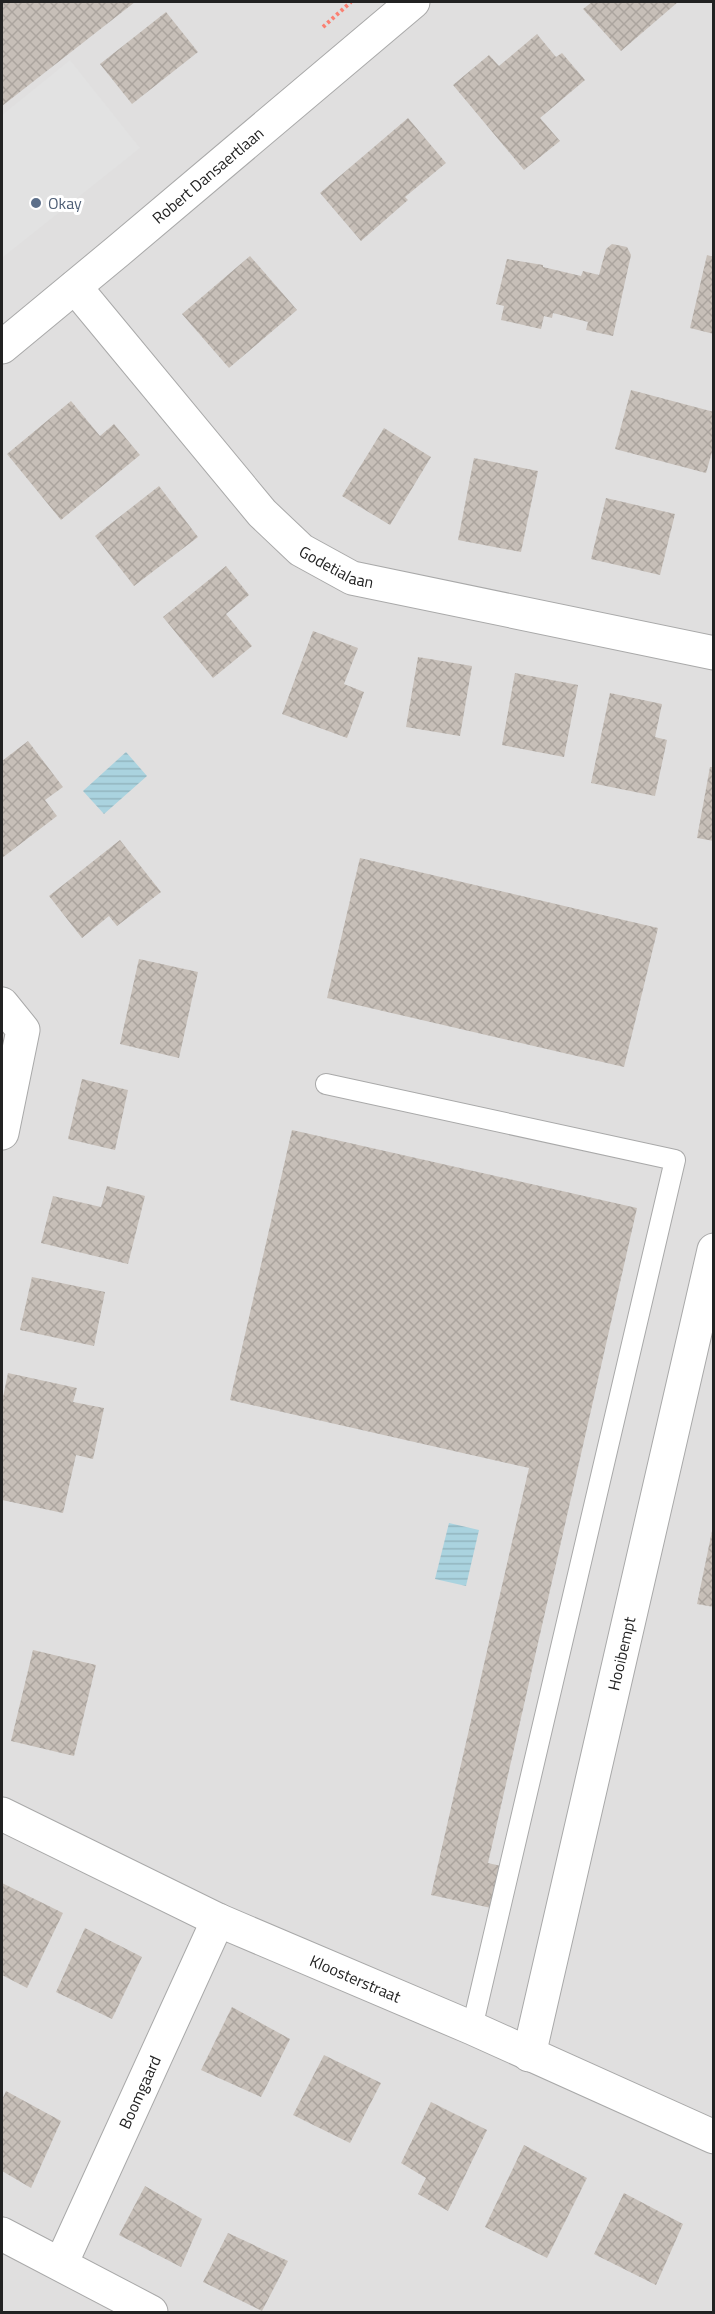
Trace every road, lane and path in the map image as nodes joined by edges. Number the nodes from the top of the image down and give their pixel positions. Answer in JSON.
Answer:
{"nodes":[{"id":1,"x":413,"y":2,"type":"edge"},
{"id":2,"x":75,"y":287,"type":"junction"},
{"id":3,"x":2,"y":347,"type":"edge"},
{"id":4,"x":714,"y":653,"type":"edge"},
{"id":5,"x":2,"y":1004,"type":"edge"},
{"id":6,"x":326,"y":1084,"type":"dead end"},
{"id":7,"x":2,"y":1133,"type":"edge"},
{"id":8,"x":714,"y":1250,"type":"edge"},
{"id":9,"x":2,"y":1814,"type":"edge"},
{"id":10,"x":219,"y":1920,"type":"junction"},
{"id":11,"x":472,"y":2028,"type":"junction"},
{"id":12,"x":529,"y":2055,"type":"junction"},
{"id":13,"x":714,"y":2137,"type":"edge"},
{"id":14,"x":2,"y":2234,"type":"edge"},
{"id":15,"x":61,"y":2264,"type":"junction"},
{"id":16,"x":151,"y":2313,"type":"edge"}],
"edges":[{"from":1,"to":2,"type":"street","name":"Robert Dansaertlaan"},
{"from":2,"to":3,"type":"street","name":"Robert Dansaertlaan"},
{"from":2,"to":4,"type":"street","name":"Godetialaan"},
{"from":5,"to":7,"type":"street"},
{"from":6,"to":11,"type":"lane"},
{"from":8,"to":12,"type":"street","name":"Hooibempt"},
{"from":9,"to":10,"type":"street","name":"Kloosterstraat"},
{"from":10,"to":11,"type":"street","name":"Kloosterstraat"},
{"from":10,"to":15,"type":"street","name":"Boomgaard"},
{"from":11,"to":12,"type":"street","name":"Kloosterstraat"},
{"from":12,"to":13,"type":"street","name":"Kloosterstraat"},
{"from":14,"to":15,"type":"street"},
{"from":15,"to":16,"type":"street"}]}
